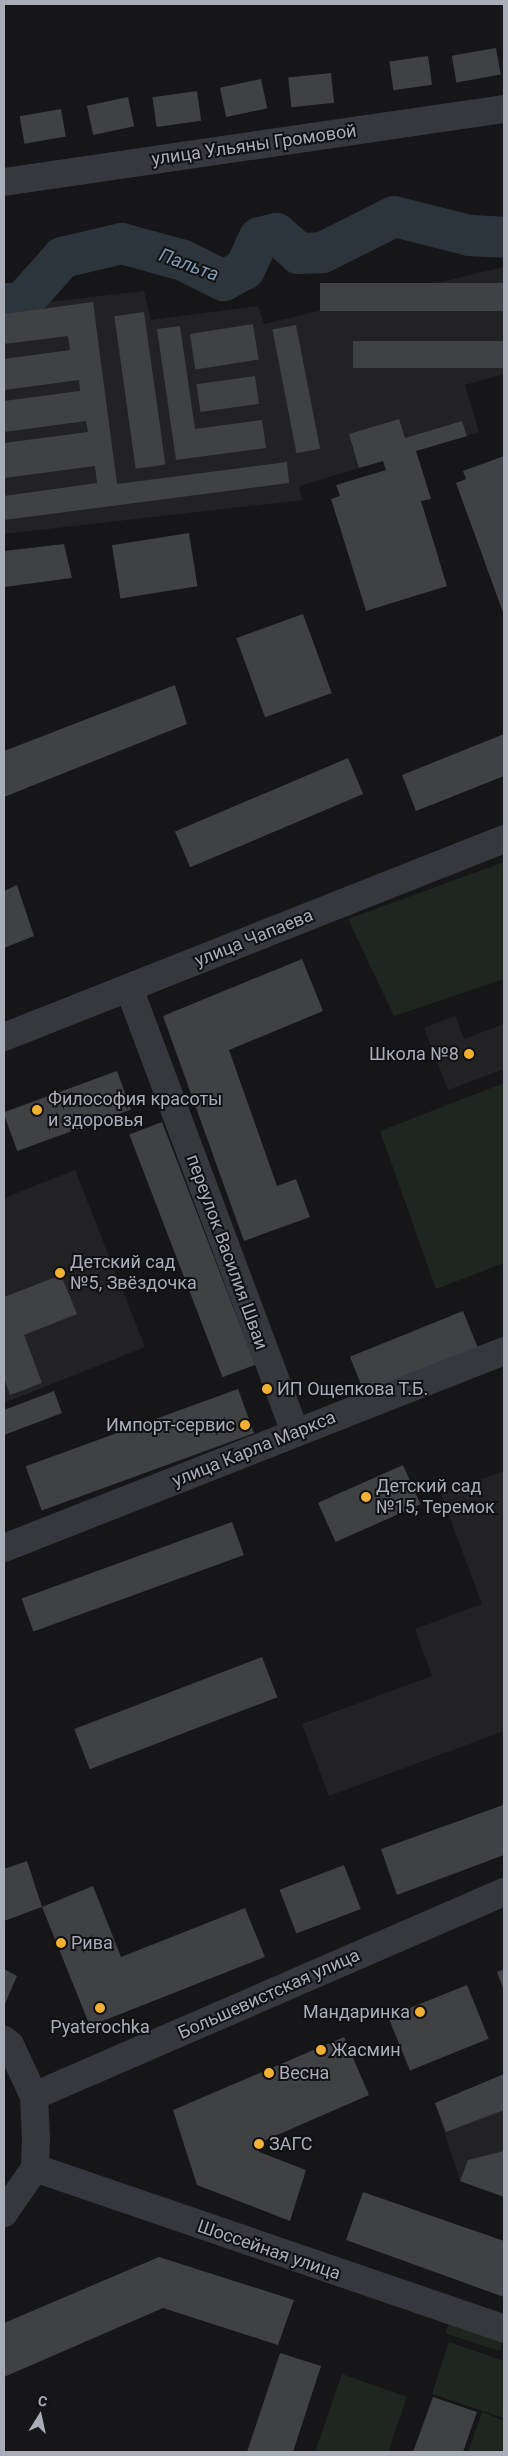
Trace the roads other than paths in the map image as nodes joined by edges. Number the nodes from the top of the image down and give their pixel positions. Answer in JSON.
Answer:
{"nodes":[{"id":1,"x":504,"y":109,"type":"edge"},
{"id":2,"x":4,"y":182,"type":"edge"},
{"id":3,"x":504,"y":839,"type":"edge"},
{"id":4,"x":128,"y":988,"type":"junction"},
{"id":5,"x":4,"y":1037,"type":"edge"},
{"id":6,"x":504,"y":1351,"type":"edge"},
{"id":7,"x":295,"y":1432,"type":"junction"},
{"id":8,"x":4,"y":1548,"type":"edge"},
{"id":9,"x":504,"y":1892,"type":"edge"},
{"id":10,"x":4,"y":2040,"type":"edge"},
{"id":11,"x":34,"y":2096,"type":"junction"},
{"id":12,"x":35,"y":2168,"type":"junction"},
{"id":13,"x":4,"y":2213,"type":"edge"},
{"id":14,"x":504,"y":2329,"type":"edge"}],
"edges":[{"from":1,"to":2,"type":"street","name":"улица Ульяны Громовой"},
{"from":3,"to":4,"type":"street","name":"улица Чапаева"},
{"from":4,"to":5,"type":"street","name":"улица Чапаева"},
{"from":4,"to":7,"type":"street","name":"переулок Василия Шваи"},
{"from":6,"to":7,"type":"street","name":"улица Карла Маркса"},
{"from":7,"to":8,"type":"street","name":"улица Карла Маркса"},
{"from":9,"to":11,"type":"street","name":"Большевистская улица"},
{"from":10,"to":11,"type":"street"},
{"from":11,"to":12,"type":"street"},
{"from":12,"to":13,"type":"street"},
{"from":12,"to":14,"type":"street","name":"Шоссейная улица"}]}
